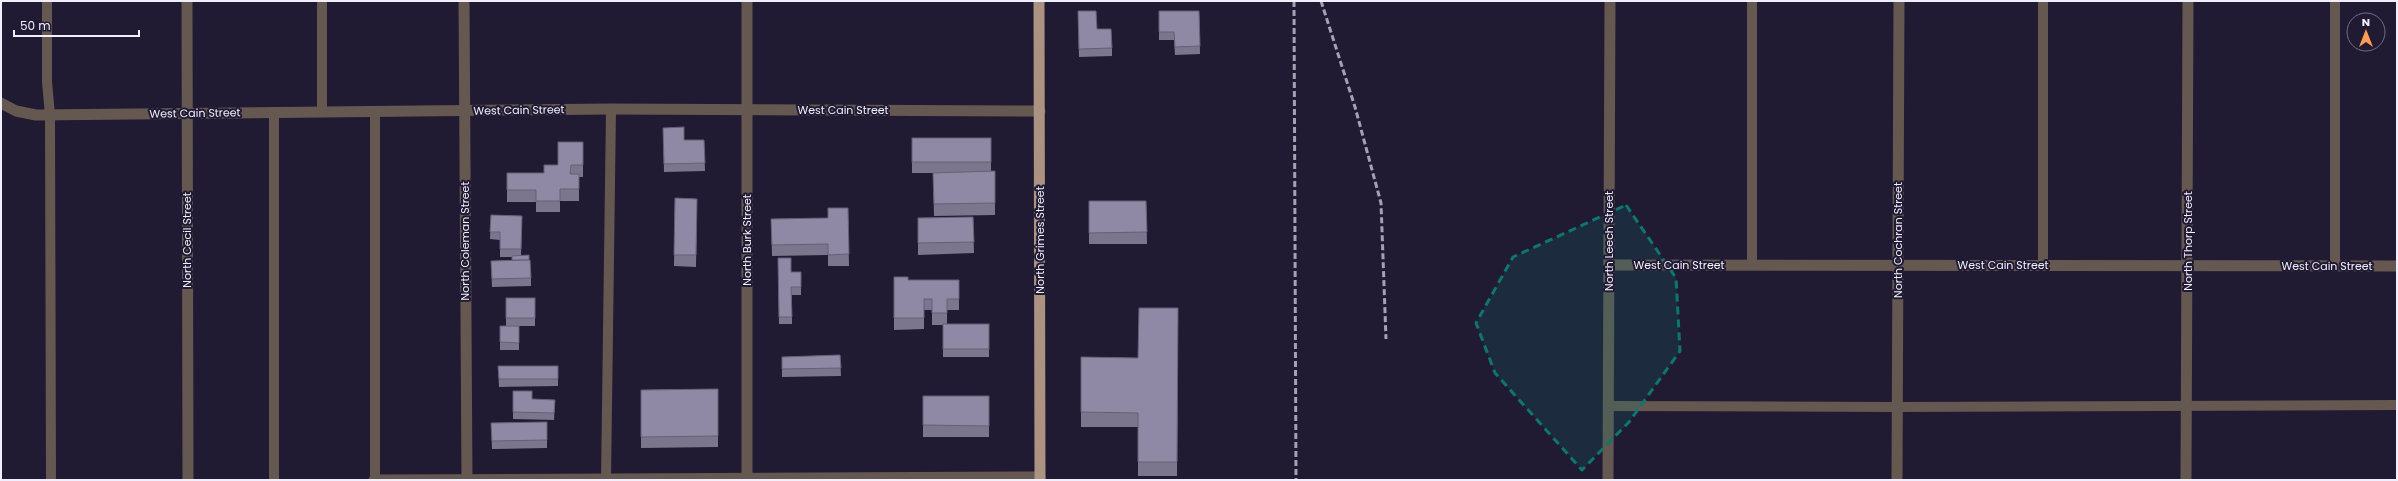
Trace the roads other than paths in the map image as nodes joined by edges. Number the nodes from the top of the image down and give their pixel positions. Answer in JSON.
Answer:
{"nodes":[{"id":1,"x":47,"y":1,"type":"edge"},
{"id":2,"x":187,"y":1,"type":"edge"},
{"id":3,"x":322,"y":1,"type":"edge"},
{"id":4,"x":464,"y":1,"type":"edge"},
{"id":5,"x":747,"y":1,"type":"edge"},
{"id":6,"x":1039,"y":1,"type":"edge"},
{"id":7,"x":1610,"y":1,"type":"edge"},
{"id":8,"x":1752,"y":1,"type":"edge"},
{"id":9,"x":1899,"y":1,"type":"edge"},
{"id":10,"x":2043,"y":1,"type":"edge"},
{"id":11,"x":2188,"y":1,"type":"edge"},
{"id":12,"x":2334,"y":1,"type":"edge"},
{"id":13,"x":1,"y":103,"type":"edge"},
{"id":14,"x":611,"y":109,"type":"junction"},
{"id":15,"x":747,"y":110,"type":"junction"},
{"id":16,"x":464,"y":111,"type":"junction"},
{"id":17,"x":1040,"y":111,"type":"junction"},
{"id":18,"x":274,"y":112,"type":"junction"},
{"id":19,"x":322,"y":112,"type":"junction"},
{"id":20,"x":375,"y":112,"type":"junction"},
{"id":21,"x":186,"y":113,"type":"junction"},
{"id":22,"x":50,"y":115,"type":"junction"},
{"id":23,"x":1752,"y":265,"type":"junction"},
{"id":24,"x":1898,"y":265,"type":"junction"},
{"id":25,"x":2043,"y":265,"type":"junction"},
{"id":26,"x":1609,"y":266,"type":"junction"},
{"id":27,"x":2188,"y":266,"type":"junction"},
{"id":28,"x":2335,"y":266,"type":"junction"},
{"id":29,"x":2397,"y":266,"type":"edge"},
{"id":30,"x":2187,"y":405,"type":"junction"},
{"id":31,"x":2397,"y":405,"type":"edge"},
{"id":32,"x":1608,"y":406,"type":"junction"},
{"id":33,"x":1897,"y":408,"type":"junction"},
{"id":34,"x":1040,"y":478,"type":"edge"},
{"id":35,"x":747,"y":479,"type":"edge"},
{"id":36,"x":51,"y":480,"type":"edge"},
{"id":37,"x":188,"y":480,"type":"edge"},
{"id":38,"x":274,"y":480,"type":"edge"},
{"id":39,"x":375,"y":480,"type":"edge"},
{"id":40,"x":467,"y":480,"type":"edge"},
{"id":41,"x":606,"y":480,"type":"edge"},
{"id":42,"x":1608,"y":480,"type":"edge"},
{"id":43,"x":1897,"y":480,"type":"edge"},
{"id":44,"x":2186,"y":480,"type":"edge"}],
"edges":[{"from":1,"to":22,"type":"lane"},
{"from":2,"to":21,"type":"street","name":"North Cecil Street"},
{"from":3,"to":19,"type":"lane"},
{"from":4,"to":16,"type":"street","name":"North Coleman Street"},
{"from":5,"to":15,"type":"street","name":"North Burk Street"},
{"from":6,"to":17,"type":"main road","name":"North Grimes Street"},
{"from":7,"to":26,"type":"street","name":"North Leech Street"},
{"from":8,"to":23,"type":"lane"},
{"from":9,"to":24,"type":"street","name":"North Cochran Street"},
{"from":10,"to":25,"type":"lane"},
{"from":11,"to":27,"type":"street","name":"North Thorp Street"},
{"from":12,"to":28,"type":"lane"},
{"from":13,"to":22,"type":"street","name":"West Cain Street"},
{"from":14,"to":15,"type":"street","name":"West Cain Street"},
{"from":14,"to":16,"type":"street","name":"West Cain Street"},
{"from":14,"to":41,"type":"lane"},
{"from":15,"to":17,"type":"street","name":"West Cain Street"},
{"from":15,"to":35,"type":"street","name":"North Burk Street"},
{"from":16,"to":20,"type":"street","name":"West Cain Street"},
{"from":16,"to":40,"type":"street","name":"North Coleman Street"},
{"from":17,"to":34,"type":"main road","name":"North Grimes Street"},
{"from":18,"to":19,"type":"street","name":"West Cain Street"},
{"from":18,"to":21,"type":"street","name":"West Cain Street"},
{"from":18,"to":38,"type":"lane"},
{"from":19,"to":20,"type":"street","name":"West Cain Street"},
{"from":20,"to":39,"type":"lane"},
{"from":21,"to":22,"type":"street","name":"West Cain Street"},
{"from":21,"to":37,"type":"street","name":"North Cecil Street"},
{"from":22,"to":36,"type":"lane"},
{"from":23,"to":24,"type":"street","name":"West Cain Street"},
{"from":23,"to":26,"type":"street","name":"West Cain Street"},
{"from":24,"to":25,"type":"street","name":"West Cain Street"},
{"from":24,"to":33,"type":"street","name":"North Cochran Street"},
{"from":25,"to":27,"type":"street","name":"West Cain Street"},
{"from":26,"to":32,"type":"street","name":"North Leech Street"},
{"from":27,"to":28,"type":"street","name":"West Cain Street"},
{"from":27,"to":30,"type":"street","name":"North Thorp Street"},
{"from":28,"to":29,"type":"street","name":"West Cain Street"},
{"from":30,"to":31,"type":"lane"},
{"from":30,"to":33,"type":"lane"},
{"from":30,"to":44,"type":"street","name":"North Thorp Street"},
{"from":32,"to":33,"type":"lane"},
{"from":32,"to":42,"type":"street","name":"North Leech Street"},
{"from":33,"to":43,"type":"street","name":"North Cochran Street"},
{"from":34,"to":35,"type":"street"},
{"from":35,"to":41,"type":"street"},
{"from":39,"to":40,"type":"street"},
{"from":40,"to":41,"type":"street"}]}
